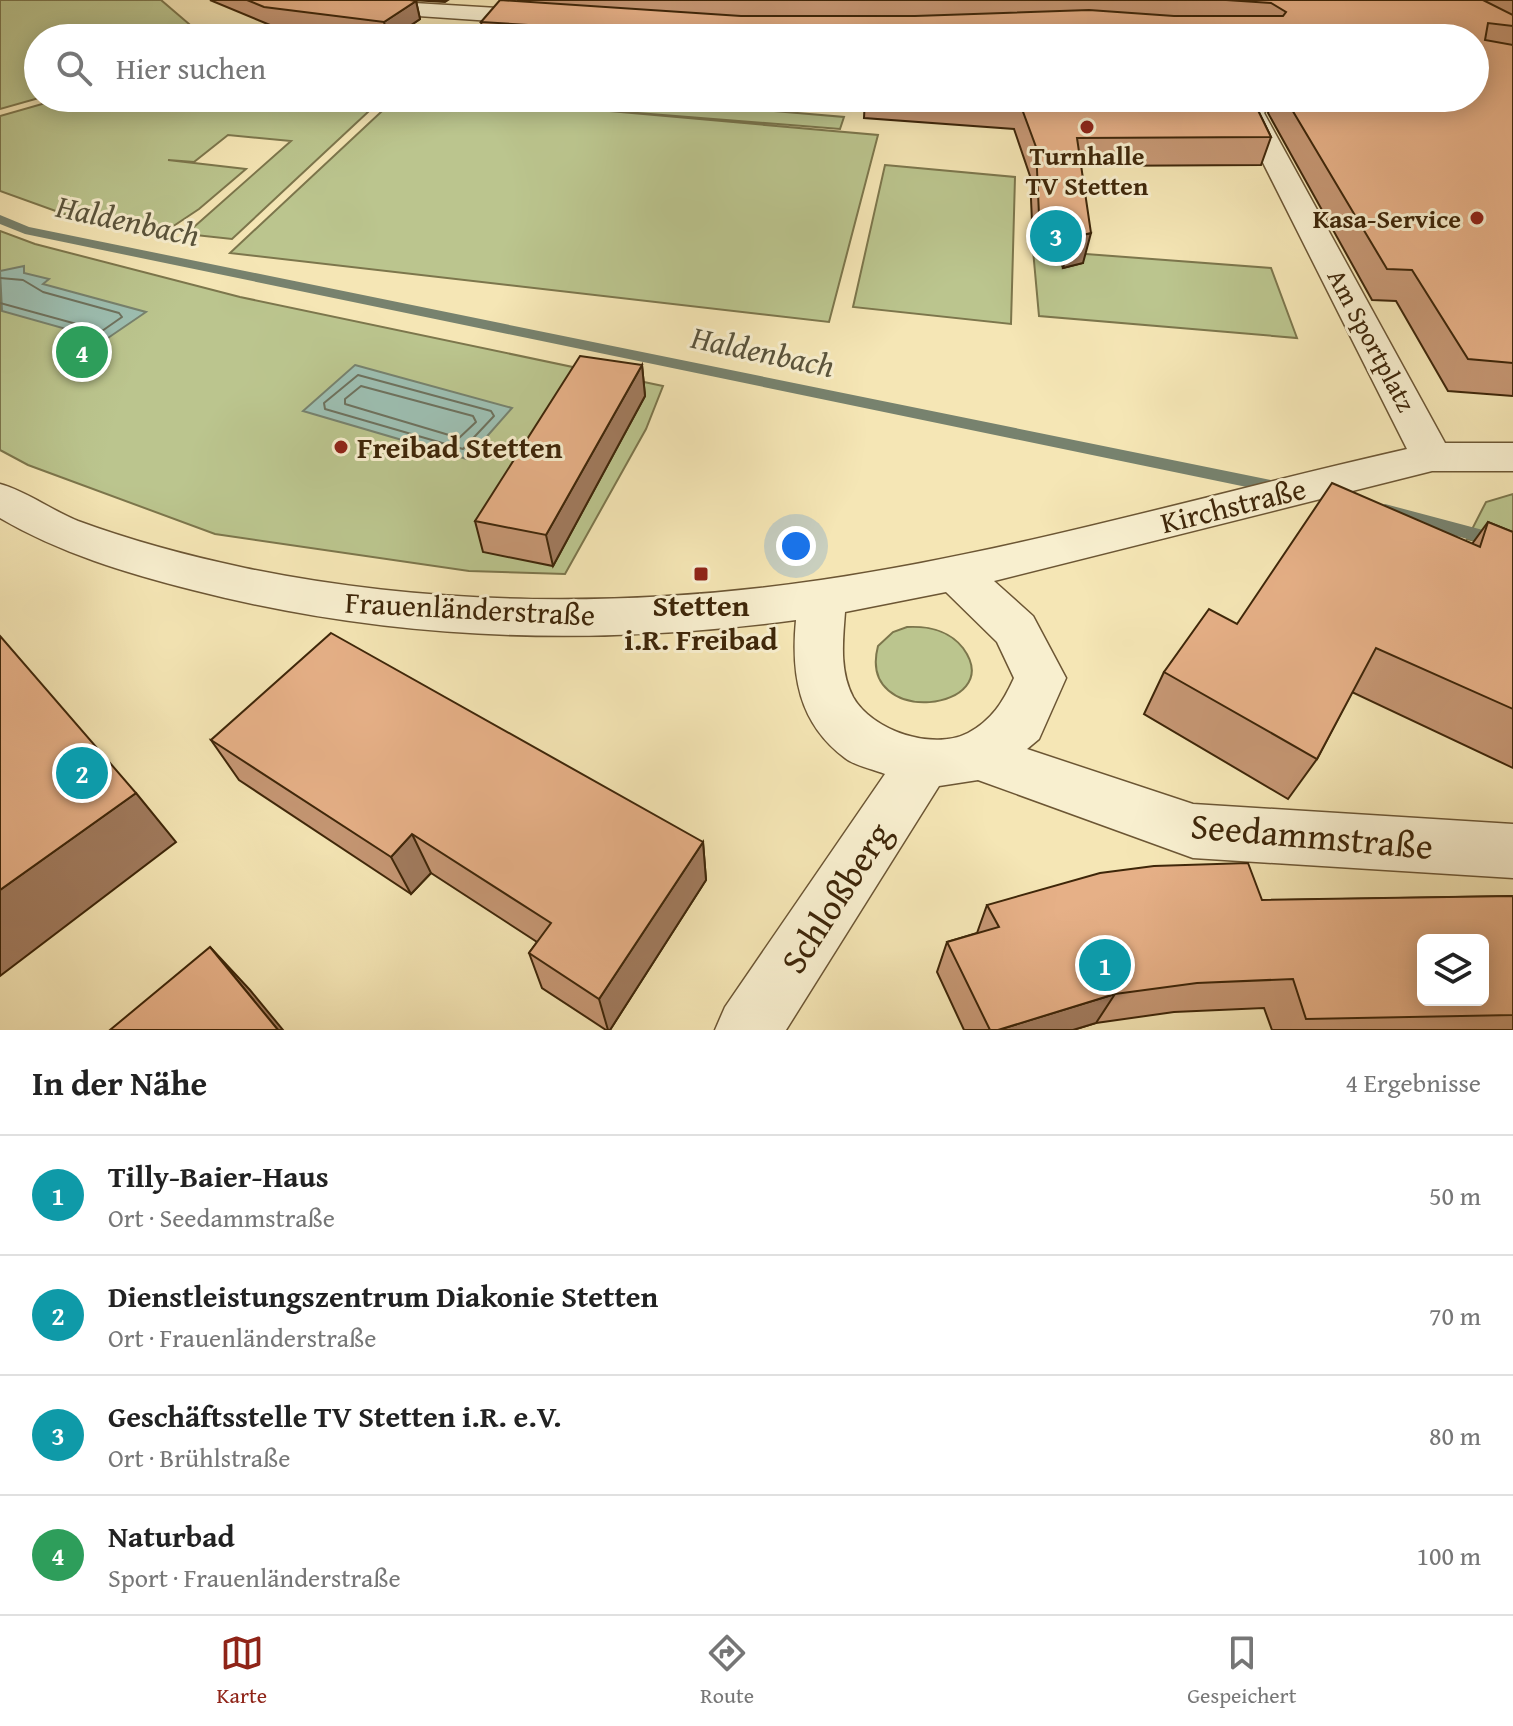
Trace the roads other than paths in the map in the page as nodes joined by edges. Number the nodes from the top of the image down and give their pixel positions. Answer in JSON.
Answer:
{"nodes":[{"id":1,"x":375,"y":0,"type":"edge"},
{"id":2,"x":577,"y":20,"type":"edge"},
{"id":3,"x":1252,"y":112,"type":"edge"},
{"id":4,"x":1432,"y":457,"type":"junction"},
{"id":5,"x":1513,"y":457,"type":"edge"},
{"id":6,"x":0,"y":499,"type":"edge"},
{"id":7,"x":955,"y":573,"type":"junction"},
{"id":8,"x":822,"y":598,"type":"junction"},
{"id":9,"x":950,"y":760,"type":"junction"},
{"id":10,"x":1513,"y":851,"type":"edge"},
{"id":11,"x":748,"y":1030,"type":"edge"}],
"edges":[{"from":1,"to":2,"type":"street"},
{"from":3,"to":4,"type":"street","name":"Am Sportplatz"},
{"from":4,"to":5,"type":"street","name":"Kirchstraße"},
{"from":4,"to":7,"type":"street","name":"Kirchstraße"},
{"from":6,"to":8,"type":"street","name":"Frauenländerstraße"},
{"from":7,"to":8,"type":"street","name":"Frauenländerstraße"},
{"from":7,"to":9,"type":"street","name":"Schloßberg"},
{"from":8,"to":9,"type":"street"},
{"from":9,"to":10,"type":"street","name":"Seedammstraße"},
{"from":9,"to":11,"type":"street","name":"Schloßberg"}]}
